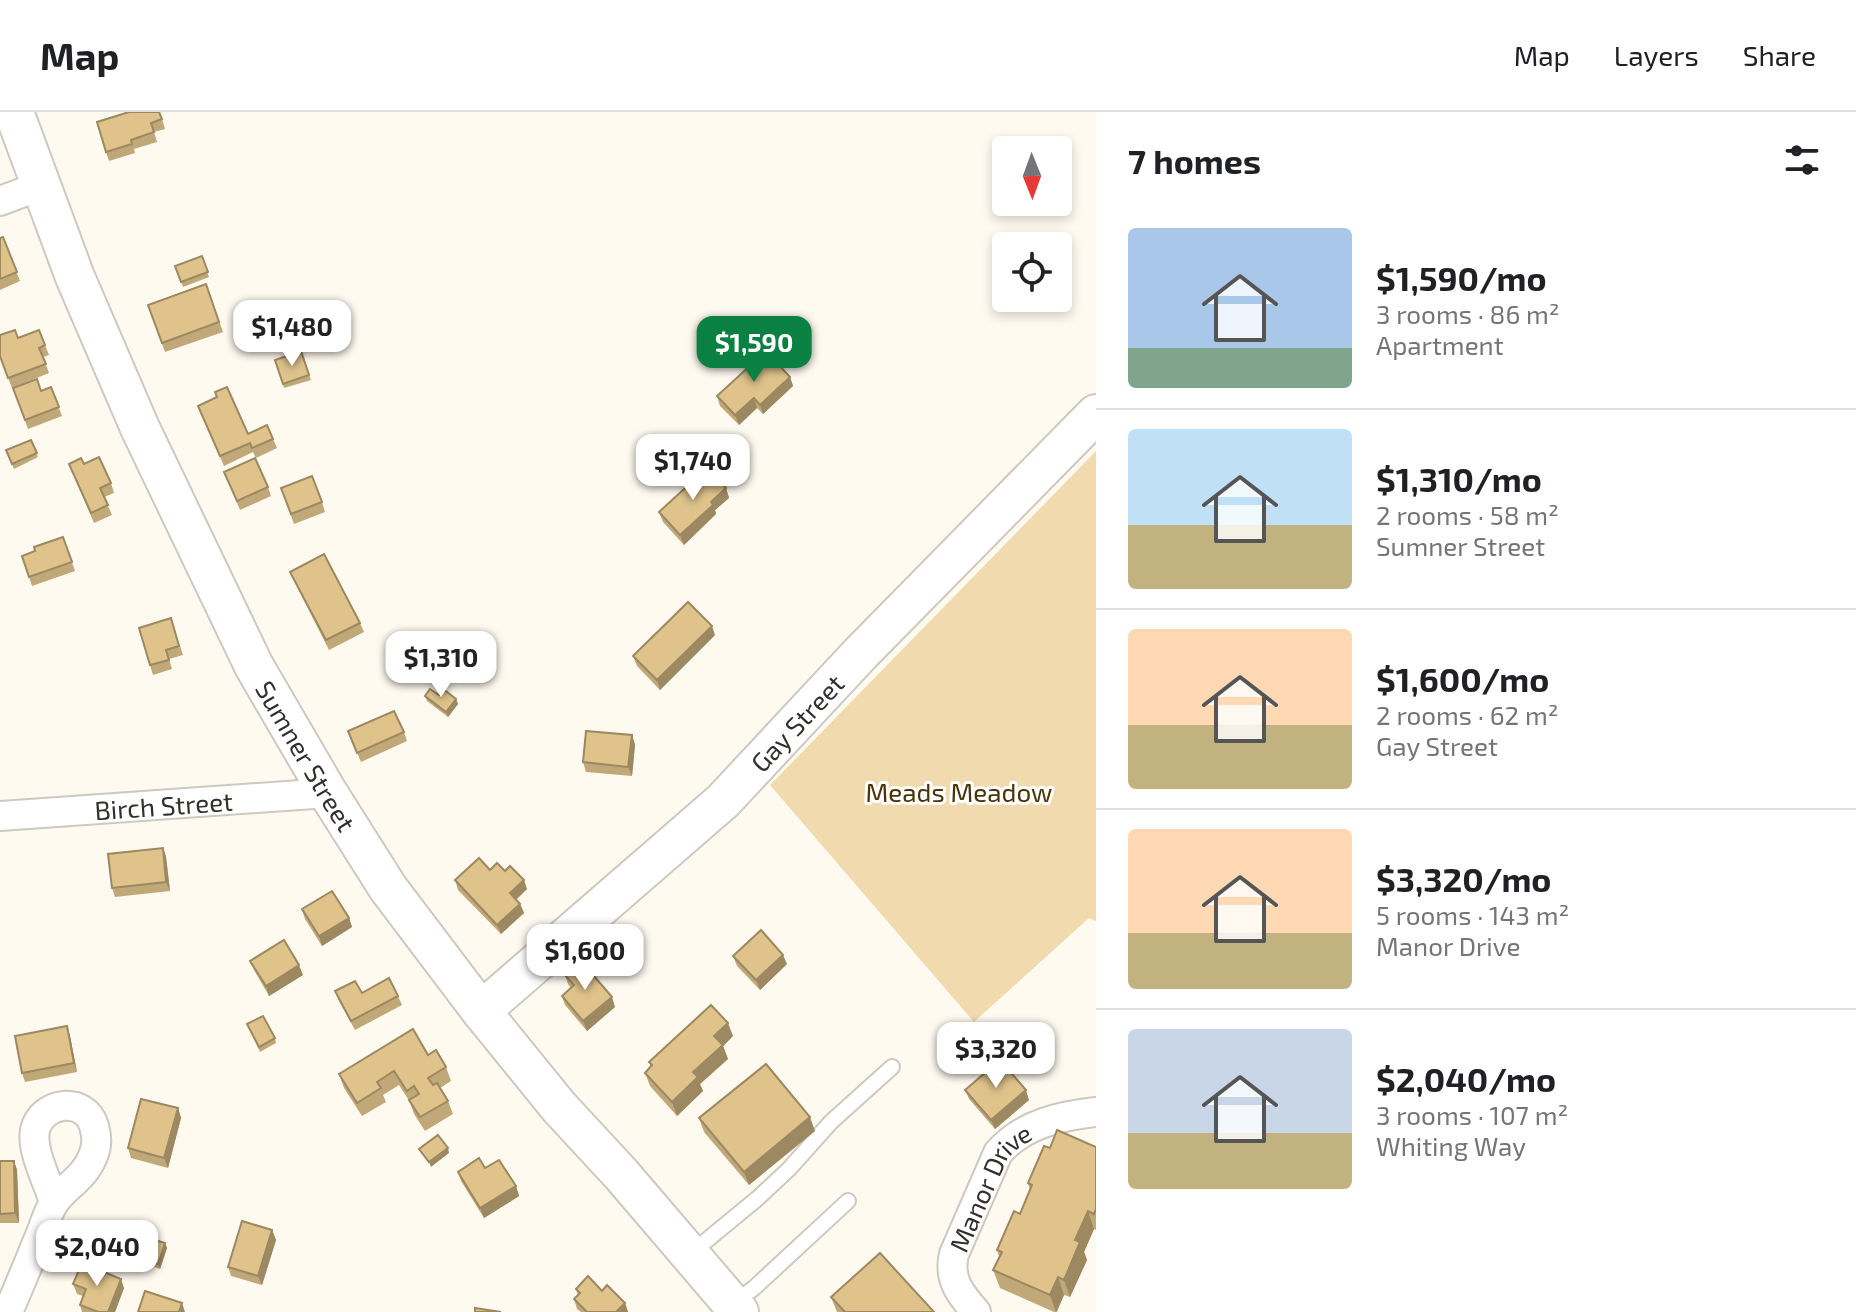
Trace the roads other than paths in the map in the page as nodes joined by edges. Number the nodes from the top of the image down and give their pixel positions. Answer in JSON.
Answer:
{"nodes":[{"id":1,"x":14,"y":112,"type":"edge"},
{"id":2,"x":40,"y":186,"type":"junction"},
{"id":3,"x":0,"y":201,"type":"edge"},
{"id":4,"x":1096,"y":414,"type":"edge"},
{"id":5,"x":328,"y":793,"type":"junction"},
{"id":6,"x":0,"y":816,"type":"edge"},
{"id":7,"x":481,"y":1011,"type":"junction"},
{"id":8,"x":892,"y":1067,"type":"dead end"},
{"id":9,"x":1096,"y":1112,"type":"edge"},
{"id":10,"x":848,"y":1201,"type":"dead end"},
{"id":11,"x":54,"y":1202,"type":"dead end"},
{"id":12,"x":690,"y":1254,"type":"junction"},
{"id":13,"x":736,"y":1308,"type":"edge"},
{"id":14,"x":8,"y":1312,"type":"edge"},
{"id":15,"x":976,"y":1312,"type":"edge"}],
"edges":[{"from":1,"to":2,"type":"main road","name":"Sumner Street"},
{"from":2,"to":3,"type":"street"},
{"from":2,"to":5,"type":"main road","name":"Sumner Street"},
{"from":4,"to":7,"type":"main road","name":"Gay Street"},
{"from":5,"to":6,"type":"street","name":"Birch Street"},
{"from":5,"to":7,"type":"main road","name":"Sumner Street"},
{"from":7,"to":12,"type":"main road","name":"Sumner Street"},
{"from":8,"to":12,"type":"lane"},
{"from":9,"to":15,"type":"street","name":"Manor Drive"},
{"from":10,"to":13,"type":"lane"},
{"from":11,"to":14,"type":"street"},
{"from":12,"to":13,"type":"main road","name":"Sumner Street"}]}
